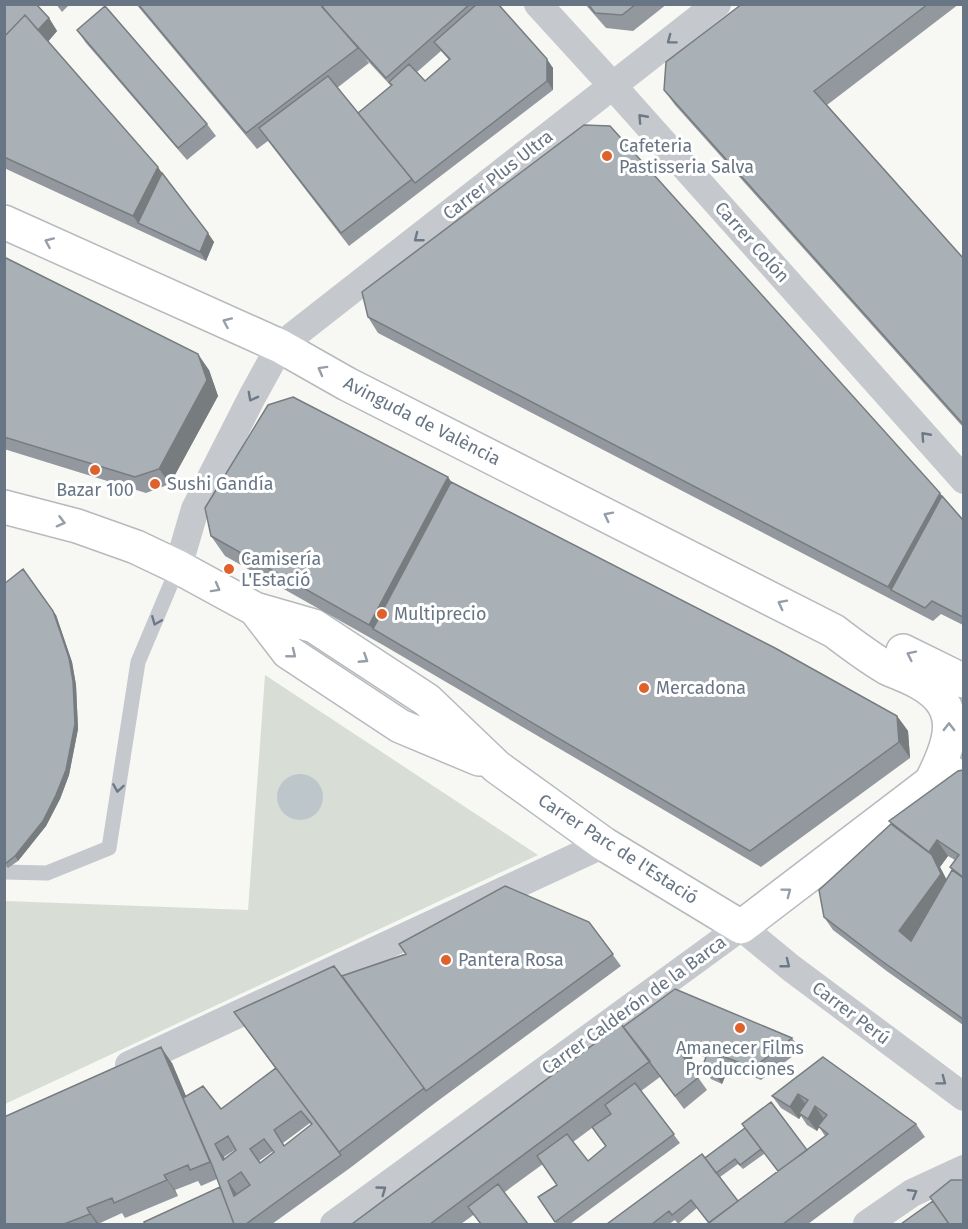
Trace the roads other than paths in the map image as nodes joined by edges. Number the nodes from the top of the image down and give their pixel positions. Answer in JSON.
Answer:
{"nodes":[{"id":1,"x":538,"y":4,"type":"edge"},
{"id":2,"x":717,"y":4,"type":"edge"},
{"id":3,"x":612,"y":85,"type":"junction"},
{"id":4,"x":4,"y":222,"type":"edge"},
{"id":5,"x":280,"y":346,"type":"junction"},
{"id":6,"x":963,"y":480,"type":"edge"},
{"id":7,"x":4,"y":507,"type":"edge"},
{"id":8,"x":178,"y":567,"type":"junction"},
{"id":9,"x":834,"y":631,"type":"junction"},
{"id":10,"x":963,"y":681,"type":"edge"},
{"id":11,"x":963,"y":765,"type":"edge"},
{"id":12,"x":931,"y":782,"type":"junction"},
{"id":13,"x":604,"y":844,"type":"junction"},
{"id":14,"x":4,"y":873,"type":"edge"},
{"id":15,"x":741,"y":927,"type":"junction"},
{"id":16,"x":102,"y":1077,"type":"edge"},
{"id":17,"x":963,"y":1096,"type":"edge"},
{"id":18,"x":963,"y":1169,"type":"edge"},
{"id":19,"x":334,"y":1224,"type":"edge"},
{"id":20,"x":867,"y":1224,"type":"edge"}],
"edges":[{"from":1,"to":3,"type":"street","name":"Carrer Colón"},
{"from":2,"to":3,"type":"street","name":"Carrer Plus Ultra","one_way":true},
{"from":3,"to":5,"type":"street","name":"Carrer Plus Ultra","one_way":true},
{"from":6,"to":3,"type":"street","name":"Carrer Colón","one_way":true},
{"from":5,"to":4,"type":"street","name":"Avinguda de València","one_way":true},
{"from":5,"to":8,"type":"street","one_way":true},
{"from":9,"to":5,"type":"street","name":"Avinguda de València","one_way":true},
{"from":7,"to":8,"type":"street","name":"Carrer Parc de l'Estació","one_way":true},
{"from":8,"to":13,"type":"street","name":"Carrer Parc de l'Estació","one_way":true},
{"from":8,"to":14,"type":"lane","one_way":true},
{"from":10,"to":9,"type":"street","name":"Avinguda de València","one_way":true},
{"from":12,"to":9,"type":"street","name":"Avinguda de València","one_way":true},
{"from":11,"to":12,"type":"street"},
{"from":15,"to":12,"type":"street","name":"Carrer Calderón de la Barca","one_way":true},
{"from":13,"to":15,"type":"street","name":"Carrer Parc de l'Estació"},
{"from":13,"to":16,"type":"street"},
{"from":15,"to":17,"type":"street","name":"Carrer Perú","one_way":true},
{"from":19,"to":15,"type":"street","name":"Carrer Calderón de la Barca","one_way":true},
{"from":20,"to":18,"type":"street","one_way":true}]}
